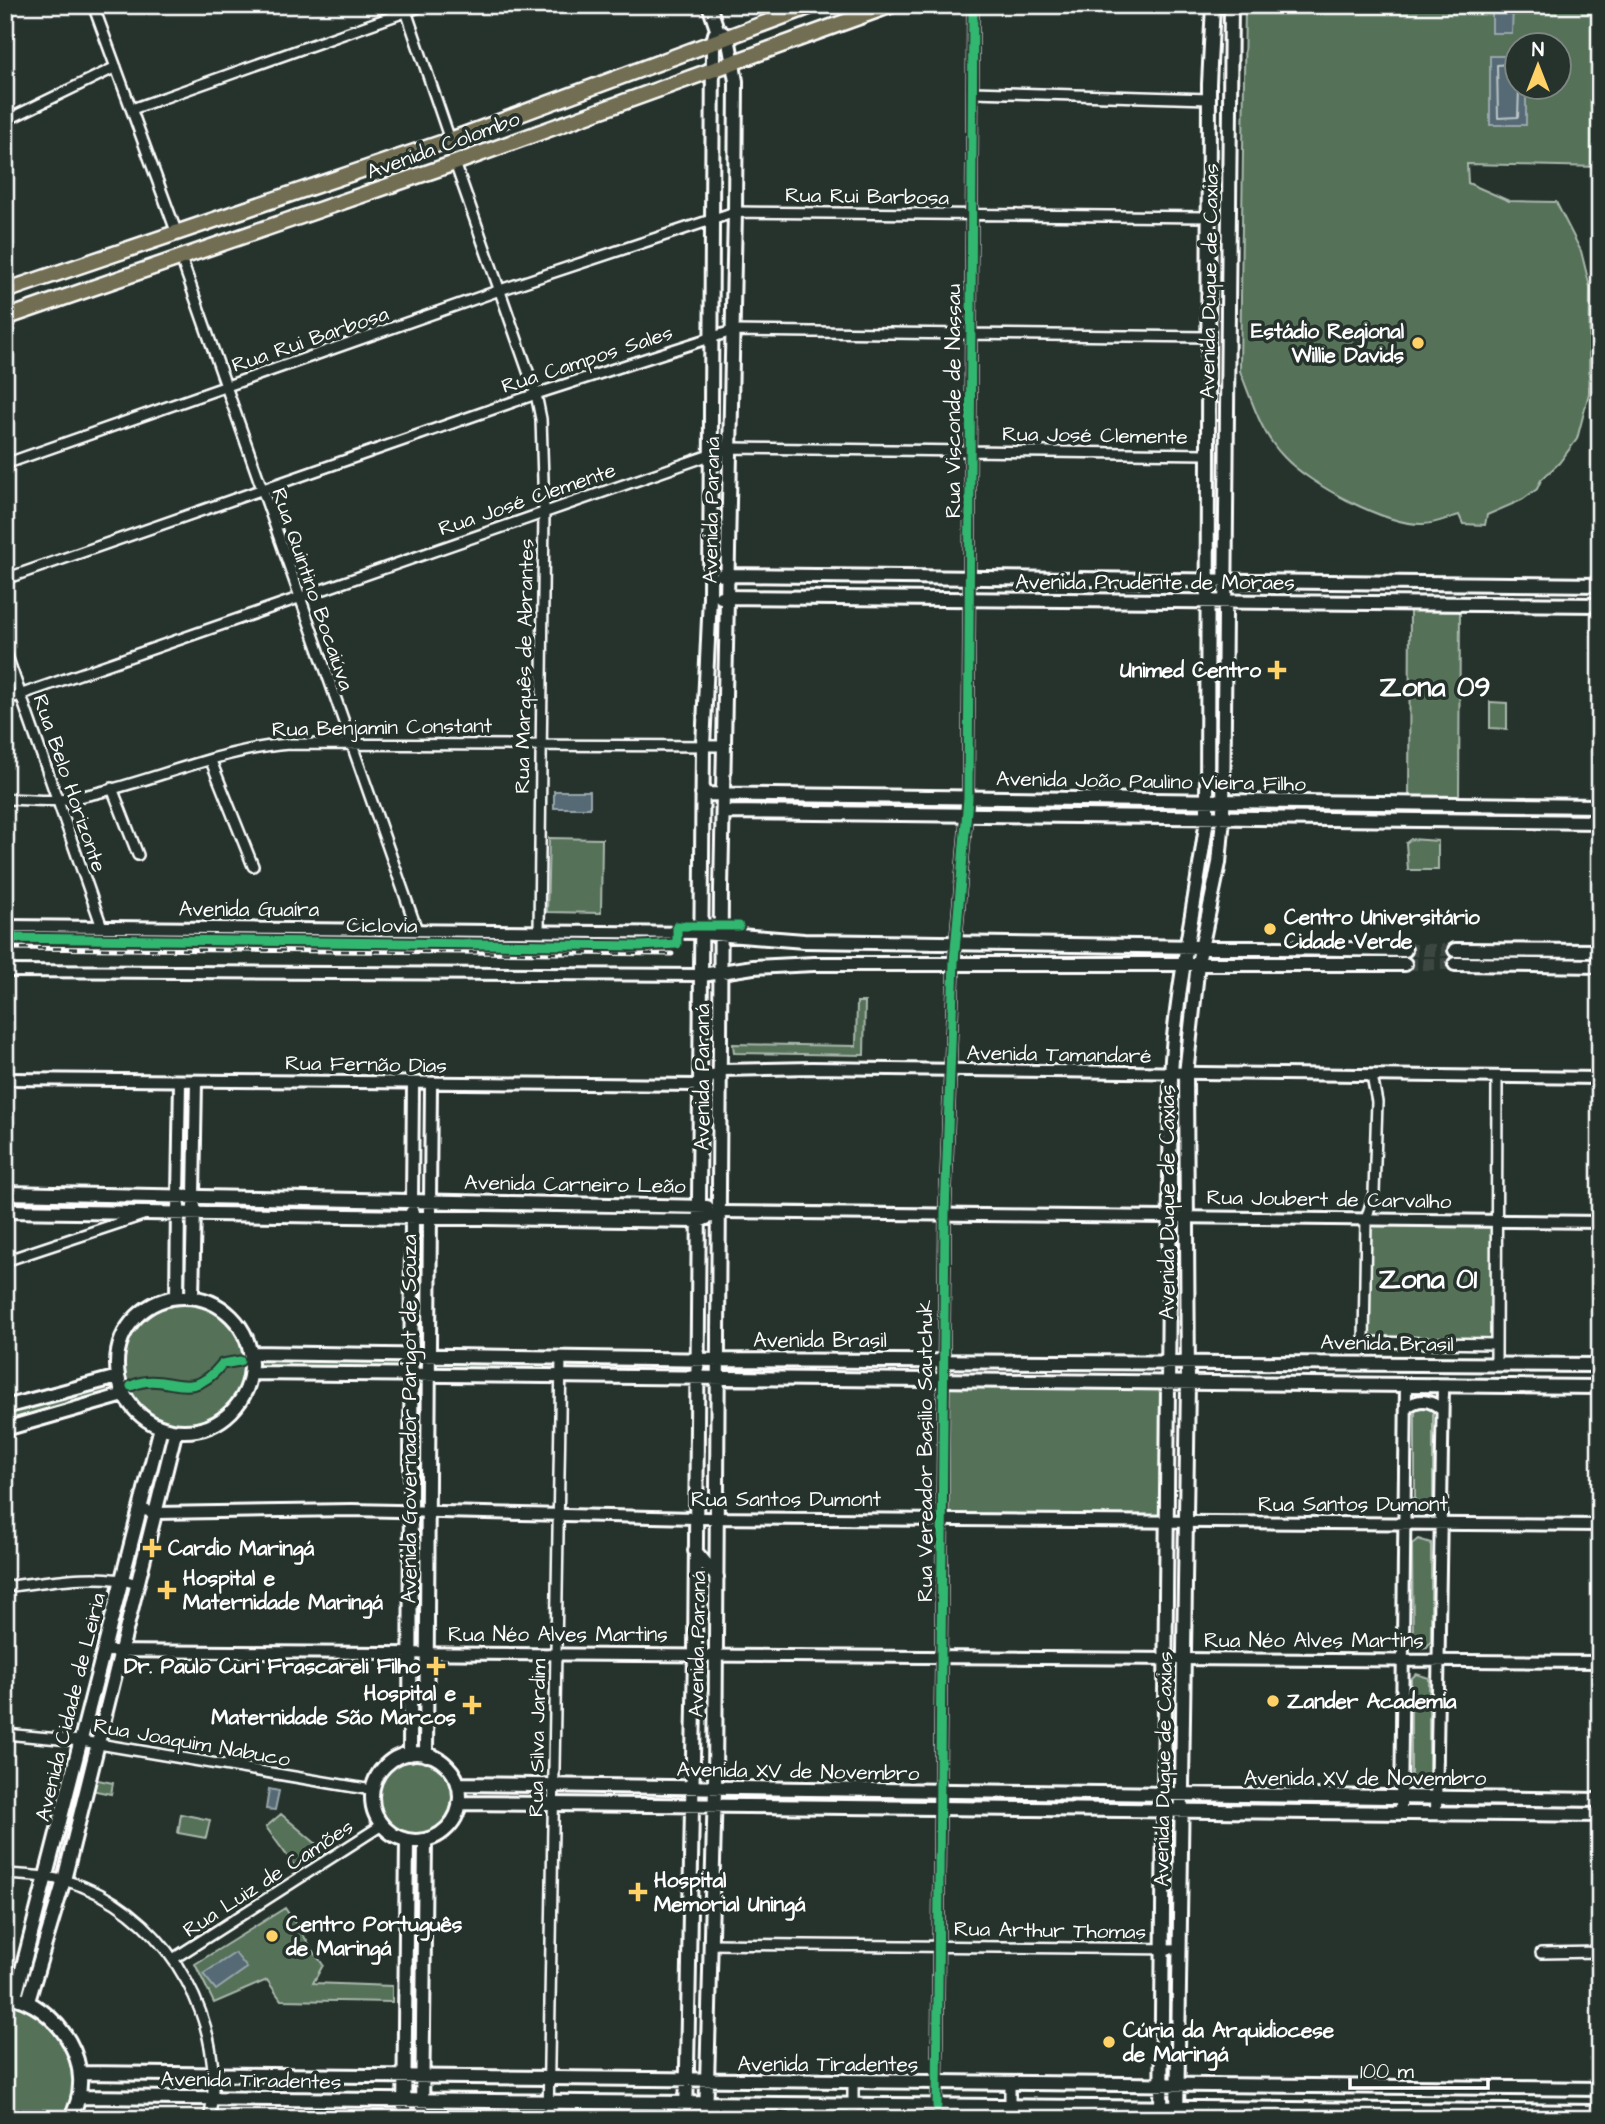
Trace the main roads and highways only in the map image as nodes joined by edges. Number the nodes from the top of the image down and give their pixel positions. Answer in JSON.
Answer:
{"nodes":[{"id":1,"x":709,"y":5,"type":"edge"},
{"id":2,"x":814,"y":5,"type":"edge"},
{"id":3,"x":892,"y":5,"type":"edge"},
{"id":4,"x":1213,"y":5,"type":"edge"},
{"id":5,"x":1231,"y":9,"type":"edge"},
{"id":6,"x":1212,"y":35,"type":"junction"},
{"id":7,"x":719,"y":36,"type":"junction"},
{"id":8,"x":734,"y":63,"type":"junction"},
{"id":9,"x":714,"y":69,"type":"junction"},
{"id":10,"x":1209,"y":84,"type":"junction"},
{"id":11,"x":735,"y":93,"type":"junction"},
{"id":12,"x":713,"y":95,"type":"junction"},
{"id":13,"x":541,"y":106,"type":"junction"},
{"id":14,"x":1232,"y":106,"type":"junction"},
{"id":15,"x":506,"y":145,"type":"junction"},
{"id":16,"x":368,"y":168,"type":"junction"},
{"id":17,"x":305,"y":190,"type":"junction"},
{"id":18,"x":330,"y":207,"type":"junction"},
{"id":19,"x":277,"y":223,"type":"junction"},
{"id":20,"x":144,"y":242,"type":"junction"},
{"id":21,"x":712,"y":279,"type":"junction"},
{"id":22,"x":93,"y":286,"type":"junction"},
{"id":23,"x":5,"y":291,"type":"edge"},
{"id":24,"x":733,"y":306,"type":"junction"},
{"id":25,"x":5,"y":318,"type":"edge"},
{"id":26,"x":732,"y":369,"type":"junction"},
{"id":27,"x":712,"y":395,"type":"junction"},
{"id":28,"x":710,"y":515,"type":"junction"},
{"id":29,"x":729,"y":541,"type":"junction"},
{"id":30,"x":710,"y":575,"type":"junction"},
{"id":31,"x":729,"y":575,"type":"junction"},
{"id":32,"x":1206,"y":580,"type":"junction"},
{"id":33,"x":1225,"y":581,"type":"junction"},
{"id":34,"x":1600,"y":585,"type":"edge"},
{"id":35,"x":710,"y":597,"type":"junction"},
{"id":36,"x":729,"y":598,"type":"junction"},
{"id":37,"x":1207,"y":602,"type":"junction"},
{"id":38,"x":1224,"y":602,"type":"junction"},
{"id":39,"x":1600,"y":605,"type":"edge"},
{"id":40,"x":706,"y":685,"type":"junction"},
{"id":41,"x":724,"y":714,"type":"junction"},
{"id":42,"x":702,"y":794,"type":"junction"},
{"id":43,"x":723,"y":794,"type":"junction"},
{"id":44,"x":1207,"y":800,"type":"junction"},
{"id":45,"x":1223,"y":800,"type":"junction"},
{"id":46,"x":1600,"y":806,"type":"edge"},
{"id":47,"x":723,"y":812,"type":"junction"},
{"id":48,"x":1207,"y":818,"type":"junction"},
{"id":49,"x":1223,"y":818,"type":"junction"},
{"id":50,"x":1600,"y":822,"type":"edge"},
{"id":51,"x":1219,"y":863,"type":"junction"},
{"id":52,"x":703,"y":868,"type":"junction"},
{"id":53,"x":722,"y":889,"type":"junction"},
{"id":54,"x":1198,"y":894,"type":"junction"},
{"id":55,"x":702,"y":933,"type":"junction"},
{"id":56,"x":721,"y":935,"type":"junction"},
{"id":57,"x":1184,"y":948,"type":"junction"},
{"id":58,"x":1201,"y":948,"type":"junction"},
{"id":59,"x":1405,"y":950,"type":"tunnel mouth"},
{"id":60,"x":1455,"y":950,"type":"tunnel mouth"},
{"id":61,"x":1600,"y":951,"type":"edge"},
{"id":62,"x":1182,"y":962,"type":"junction"},
{"id":63,"x":1198,"y":963,"type":"junction"},
{"id":64,"x":1405,"y":964,"type":"tunnel mouth"},
{"id":65,"x":1455,"y":964,"type":"tunnel mouth"},
{"id":66,"x":1600,"y":966,"type":"edge"},
{"id":67,"x":722,"y":971,"type":"junction"},
{"id":68,"x":702,"y":975,"type":"junction"},
{"id":69,"x":1178,"y":995,"type":"junction"},
{"id":70,"x":722,"y":1012,"type":"junction"},
{"id":71,"x":1191,"y":1018,"type":"junction"},
{"id":72,"x":700,"y":1032,"type":"junction"},
{"id":73,"x":1185,"y":1128,"type":"junction"},
{"id":74,"x":699,"y":1137,"type":"junction"},
{"id":75,"x":1171,"y":1160,"type":"junction"},
{"id":76,"x":721,"y":1163,"type":"junction"},
{"id":77,"x":5,"y":1193,"type":"edge"},
{"id":78,"x":178,"y":1195,"type":"junction"},
{"id":79,"x":194,"y":1196,"type":"junction"},
{"id":80,"x":318,"y":1199,"type":"junction"},
{"id":81,"x":412,"y":1201,"type":"junction"},
{"id":82,"x":430,"y":1201,"type":"junction"},
{"id":83,"x":699,"y":1205,"type":"junction"},
{"id":84,"x":5,"y":1212,"type":"edge"},
{"id":85,"x":194,"y":1212,"type":"junction"},
{"id":86,"x":721,"y":1212,"type":"junction"},
{"id":87,"x":178,"y":1213,"type":"junction"},
{"id":88,"x":318,"y":1215,"type":"junction"},
{"id":89,"x":412,"y":1217,"type":"junction"},
{"id":90,"x":430,"y":1217,"type":"junction"},
{"id":91,"x":699,"y":1221,"type":"junction"},
{"id":92,"x":1170,"y":1256,"type":"junction"},
{"id":93,"x":720,"y":1261,"type":"junction"},
{"id":94,"x":698,"y":1282,"type":"junction"},
{"id":95,"x":1187,"y":1290,"type":"junction"},
{"id":96,"x":177,"y":1297,"type":"junction"},
{"id":97,"x":192,"y":1297,"type":"junction"},
{"id":98,"x":251,"y":1353,"type":"junction"},
{"id":99,"x":412,"y":1356,"type":"junction"},
{"id":100,"x":429,"y":1356,"type":"junction"},
{"id":101,"x":696,"y":1359,"type":"junction"},
{"id":102,"x":719,"y":1360,"type":"junction"},
{"id":103,"x":1170,"y":1360,"type":"junction"},
{"id":104,"x":1188,"y":1360,"type":"junction"},
{"id":105,"x":1600,"y":1365,"type":"edge"},
{"id":106,"x":251,"y":1373,"type":"junction"},
{"id":107,"x":412,"y":1375,"type":"junction"},
{"id":108,"x":429,"y":1375,"type":"junction"},
{"id":109,"x":118,"y":1377,"type":"junction"},
{"id":110,"x":696,"y":1378,"type":"junction"},
{"id":111,"x":719,"y":1378,"type":"junction"},
{"id":112,"x":1170,"y":1382,"type":"junction"},
{"id":113,"x":1188,"y":1383,"type":"junction"},
{"id":114,"x":1600,"y":1387,"type":"edge"},
{"id":115,"x":124,"y":1395,"type":"junction"},
{"id":116,"x":5,"y":1408,"type":"edge"},
{"id":117,"x":719,"y":1408,"type":"junction"},
{"id":118,"x":161,"y":1427,"type":"junction"},
{"id":119,"x":5,"y":1429,"type":"edge"},
{"id":120,"x":175,"y":1433,"type":"junction"},
{"id":121,"x":1187,"y":1436,"type":"junction"},
{"id":122,"x":696,"y":1441,"type":"junction"},
{"id":123,"x":1169,"y":1464,"type":"junction"},
{"id":124,"x":695,"y":1550,"type":"junction"},
{"id":125,"x":717,"y":1577,"type":"junction"},
{"id":126,"x":1167,"y":1582,"type":"junction"},
{"id":127,"x":1184,"y":1607,"type":"junction"},
{"id":128,"x":1183,"y":1712,"type":"junction"},
{"id":129,"x":716,"y":1723,"type":"junction"},
{"id":130,"x":1165,"y":1737,"type":"junction"},
{"id":131,"x":693,"y":1752,"type":"junction"},
{"id":132,"x":410,"y":1754,"type":"junction"},
{"id":133,"x":426,"y":1755,"type":"junction"},
{"id":134,"x":458,"y":1784,"type":"junction"},
{"id":135,"x":692,"y":1788,"type":"junction"},
{"id":136,"x":715,"y":1788,"type":"junction"},
{"id":137,"x":1165,"y":1795,"type":"junction"},
{"id":138,"x":1182,"y":1796,"type":"junction"},
{"id":139,"x":1600,"y":1800,"type":"edge"},
{"id":140,"x":459,"y":1803,"type":"junction"},
{"id":141,"x":691,"y":1805,"type":"junction"},
{"id":142,"x":714,"y":1806,"type":"junction"},
{"id":143,"x":1165,"y":1812,"type":"junction"},
{"id":144,"x":1182,"y":1812,"type":"junction"},
{"id":145,"x":1600,"y":1815,"type":"edge"},
{"id":146,"x":407,"y":1840,"type":"junction"},
{"id":147,"x":425,"y":1840,"type":"junction"},
{"id":148,"x":1165,"y":1849,"type":"junction"},
{"id":149,"x":1181,"y":1880,"type":"junction"},
{"id":150,"x":688,"y":1928,"type":"junction"},
{"id":151,"x":709,"y":1961,"type":"junction"},
{"id":152,"x":708,"y":1985,"type":"junction"},
{"id":153,"x":16,"y":1998,"type":"edge"},
{"id":154,"x":1179,"y":1999,"type":"junction"},
{"id":155,"x":687,"y":2007,"type":"junction"},
{"id":156,"x":1163,"y":2025,"type":"junction"},
{"id":157,"x":80,"y":2073,"type":"junction"},
{"id":158,"x":405,"y":2077,"type":"junction"},
{"id":159,"x":422,"y":2077,"type":"junction"},
{"id":160,"x":686,"y":2080,"type":"junction"},
{"id":161,"x":705,"y":2080,"type":"junction"},
{"id":162,"x":1161,"y":2083,"type":"junction"},
{"id":163,"x":1178,"y":2083,"type":"junction"},
{"id":164,"x":1600,"y":2089,"type":"edge"},
{"id":165,"x":78,"y":2097,"type":"junction"},
{"id":166,"x":404,"y":2101,"type":"junction"},
{"id":167,"x":422,"y":2101,"type":"junction"},
{"id":168,"x":685,"y":2104,"type":"junction"},
{"id":169,"x":705,"y":2104,"type":"junction"},
{"id":170,"x":853,"y":2112,"type":"edge"},
{"id":171,"x":1600,"y":2112,"type":"edge"},
{"id":172,"x":1010,"y":2113,"type":"edge"},
{"id":173,"x":1161,"y":2113,"type":"edge"},
{"id":174,"x":1177,"y":2114,"type":"edge"},
{"id":175,"x":70,"y":2119,"type":"edge"},
{"id":176,"x":404,"y":2119,"type":"edge"},
{"id":177,"x":422,"y":2119,"type":"edge"},
{"id":178,"x":686,"y":2119,"type":"edge"},
{"id":179,"x":706,"y":2119,"type":"edge"}],
"edges":[{"from":1,"to":7,"type":"main road"},
{"from":2,"to":7,"type":"main road","name":"Avenida Colombo"},
{"from":3,"to":8,"type":"main road","name":"Avenida Colombo"},
{"from":4,"to":6,"type":"main road","name":"Avenida Duque de Caxias"},
{"from":5,"to":6,"type":"main road"},
{"from":5,"to":14,"type":"main road","name":"Avenida Duque de Caxias"},
{"from":6,"to":10,"type":"main road","name":"Avenida Duque de Caxias"},
{"from":7,"to":8,"type":"main road","name":"Avenida Paraná"},
{"from":7,"to":9,"type":"main road","name":"Avenida Paraná"},
{"from":7,"to":13,"type":"main road","name":"Avenida Colombo"},
{"from":8,"to":9,"type":"main road","name":"Avenida Colombo"},
{"from":8,"to":11,"type":"main road","name":"Avenida Paraná"},
{"from":9,"to":12,"type":"main road","name":"Avenida Paraná"},
{"from":9,"to":15,"type":"main road","name":"Avenida Colombo"},
{"from":10,"to":14,"type":"main road"},
{"from":10,"to":32,"type":"main road","name":"Avenida Duque de Caxias"},
{"from":11,"to":12,"type":"main road"},
{"from":11,"to":24,"type":"main road","name":"Avenida Paraná"},
{"from":12,"to":21,"type":"main road","name":"Avenida Paraná"},
{"from":13,"to":15,"type":"main road"},
{"from":13,"to":16,"type":"main road","name":"Avenida Colombo"},
{"from":14,"to":33,"type":"main road","name":"Avenida Duque de Caxias"},
{"from":15,"to":18,"type":"main road","name":"Avenida Colombo"},
{"from":16,"to":17,"type":"main road","name":"Avenida Colombo"},
{"from":16,"to":18,"type":"main road"},
{"from":17,"to":19,"type":"main road"},
{"from":17,"to":20,"type":"main road","name":"Avenida Colombo"},
{"from":18,"to":19,"type":"main road","name":"Avenida Colombo"},
{"from":19,"to":22,"type":"main road","name":"Avenida Colombo"},
{"from":20,"to":22,"type":"main road"},
{"from":20,"to":23,"type":"main road","name":"Avenida Colombo"},
{"from":21,"to":24,"type":"main road"},
{"from":21,"to":27,"type":"main road","name":"Avenida Paraná"},
{"from":22,"to":25,"type":"main road","name":"Avenida Colombo"},
{"from":24,"to":26,"type":"main road","name":"Avenida Paraná"},
{"from":26,"to":27,"type":"main road"},
{"from":26,"to":29,"type":"main road","name":"Avenida Paraná"},
{"from":27,"to":28,"type":"main road","name":"Avenida Paraná"},
{"from":28,"to":29,"type":"main road"},
{"from":28,"to":30,"type":"main road","name":"Avenida Paraná"},
{"from":29,"to":31,"type":"main road","name":"Avenida Paraná"},
{"from":30,"to":31,"type":"main road","name":"Avenida Prudente de Moraes"},
{"from":30,"to":35,"type":"main road","name":"Avenida Paraná"},
{"from":31,"to":32,"type":"main road","name":"Avenida Prudente de Moraes"},
{"from":31,"to":36,"type":"main road","name":"Avenida Paraná"},
{"from":32,"to":33,"type":"main road","name":"Avenida Prudente de Moraes"},
{"from":32,"to":37,"type":"main road","name":"Avenida Duque de Caxias"},
{"from":33,"to":34,"type":"main road","name":"Avenida Prudente de Moraes"},
{"from":33,"to":38,"type":"main road","name":"Avenida Duque de Caxias"},
{"from":35,"to":36,"type":"main road","name":"Avenida Prudente de Moraes"},
{"from":35,"to":40,"type":"main road","name":"Avenida Paraná"},
{"from":36,"to":37,"type":"main road","name":"Avenida Prudente de Moraes"},
{"from":36,"to":41,"type":"main road","name":"Avenida Paraná"},
{"from":37,"to":38,"type":"main road","name":"Avenida Prudente de Moraes"},
{"from":37,"to":44,"type":"main road","name":"Avenida Duque de Caxias"},
{"from":38,"to":39,"type":"main road","name":"Avenida Prudente de Moraes"},
{"from":38,"to":45,"type":"main road","name":"Avenida Duque de Caxias"},
{"from":40,"to":41,"type":"main road"},
{"from":40,"to":42,"type":"main road","name":"Avenida Paraná"},
{"from":41,"to":43,"type":"main road","name":"Avenida Paraná"},
{"from":42,"to":43,"type":"main road","name":"Avenida João Paulino Vieira Filho"},
{"from":42,"to":52,"type":"main road","name":"Avenida Paraná"},
{"from":43,"to":44,"type":"main road","name":"Avenida João Paulino Vieira Filho"},
{"from":43,"to":47,"type":"main road","name":"Avenida Paraná"},
{"from":44,"to":45,"type":"main road","name":"Avenida João Paulino Vieira Filho"},
{"from":44,"to":48,"type":"main road","name":"Avenida Duque de Caxias"},
{"from":45,"to":46,"type":"main road","name":"Avenida João Paulino Vieira Filho"},
{"from":45,"to":49,"type":"main road","name":"Avenida Duque de Caxias"},
{"from":47,"to":48,"type":"main road","name":"Avenida João Paulino Vieira Filho"},
{"from":47,"to":53,"type":"main road","name":"Avenida Paraná"},
{"from":48,"to":49,"type":"main road","name":"Avenida João Paulino Vieira Filho"},
{"from":48,"to":54,"type":"main road","name":"Avenida Duque de Caxias"},
{"from":49,"to":50,"type":"main road","name":"Avenida João Paulino Vieira Filho"},
{"from":49,"to":51,"type":"main road","name":"Avenida Duque de Caxias"},
{"from":51,"to":54,"type":"main road"},
{"from":51,"to":58,"type":"main road","name":"Avenida Duque de Caxias"},
{"from":52,"to":53,"type":"main road"},
{"from":52,"to":55,"type":"main road","name":"Avenida Paraná"},
{"from":53,"to":56,"type":"main road","name":"Avenida Paraná"},
{"from":54,"to":57,"type":"main road","name":"Avenida Duque de Caxias"},
{"from":55,"to":56,"type":"main road"},
{"from":55,"to":68,"type":"main road","name":"Avenida Paraná"},
{"from":56,"to":57,"type":"main road"},
{"from":56,"to":67,"type":"main road","name":"Avenida Paraná"},
{"from":57,"to":58,"type":"main road"},
{"from":57,"to":62,"type":"main road","name":"Avenida Duque de Caxias"},
{"from":58,"to":59,"type":"main road"},
{"from":58,"to":63,"type":"main road","name":"Avenida Duque de Caxias"},
{"from":60,"to":61,"type":"main road"},
{"from":62,"to":63,"type":"main road"},
{"from":62,"to":67,"type":"main road"},
{"from":62,"to":69,"type":"main road","name":"Avenida Duque de Caxias"},
{"from":63,"to":64,"type":"main road"},
{"from":63,"to":71,"type":"main road","name":"Avenida Duque de Caxias"},
{"from":65,"to":66,"type":"main road"},
{"from":67,"to":68,"type":"main road"},
{"from":67,"to":70,"type":"main road","name":"Avenida Paraná"},
{"from":68,"to":72,"type":"main road","name":"Avenida Paraná"},
{"from":69,"to":71,"type":"main road"},
{"from":69,"to":75,"type":"main road","name":"Avenida Duque de Caxias"},
{"from":70,"to":72,"type":"main road"},
{"from":70,"to":76,"type":"main road","name":"Avenida Paraná"},
{"from":71,"to":73,"type":"main road","name":"Avenida Duque de Caxias"},
{"from":72,"to":74,"type":"main road","name":"Avenida Paraná"},
{"from":73,"to":75,"type":"main road"},
{"from":73,"to":95,"type":"main road","name":"Avenida Duque de Caxias"},
{"from":74,"to":76,"type":"main road"},
{"from":74,"to":83,"type":"main road","name":"Avenida Paraná"},
{"from":75,"to":92,"type":"main road","name":"Avenida Duque de Caxias"},
{"from":76,"to":86,"type":"main road","name":"Avenida Paraná"},
{"from":77,"to":78,"type":"main road","name":"Avenida Carneiro Leão"},
{"from":78,"to":79,"type":"main road","name":"Avenida Carneiro Leão"},
{"from":78,"to":87,"type":"main road"},
{"from":79,"to":80,"type":"main road","name":"Avenida Carneiro Leão"},
{"from":79,"to":85,"type":"main road"},
{"from":80,"to":81,"type":"main road","name":"Avenida Carneiro Leão"},
{"from":80,"to":88,"type":"main road"},
{"from":81,"to":82,"type":"main road","name":"Avenida Carneiro Leão"},
{"from":81,"to":89,"type":"main road","name":"Avenida Governador Parigot de Souza"},
{"from":82,"to":83,"type":"main road","name":"Avenida Carneiro Leão"},
{"from":82,"to":90,"type":"main road","name":"Avenida Governador Parigot de Souza"},
{"from":83,"to":86,"type":"main road","name":"Avenida Carneiro Leão"},
{"from":83,"to":91,"type":"main road","name":"Avenida Paraná"},
{"from":84,"to":87,"type":"main road","name":"Avenida Carneiro Leão"},
{"from":85,"to":87,"type":"main road","name":"Avenida Carneiro Leão"},
{"from":85,"to":88,"type":"main road","name":"Avenida Carneiro Leão"},
{"from":85,"to":97,"type":"main road"},
{"from":86,"to":91,"type":"main road","name":"Avenida Carneiro Leão"},
{"from":86,"to":93,"type":"main road","name":"Avenida Paraná"},
{"from":87,"to":96,"type":"main road"},
{"from":88,"to":89,"type":"main road","name":"Avenida Carneiro Leão"},
{"from":89,"to":90,"type":"main road","name":"Avenida Carneiro Leão"},
{"from":89,"to":99,"type":"main road","name":"Avenida Governador Parigot de Souza"},
{"from":90,"to":91,"type":"main road","name":"Avenida Carneiro Leão"},
{"from":90,"to":100,"type":"main road","name":"Avenida Governador Parigot de Souza"},
{"from":91,"to":94,"type":"main road","name":"Avenida Paraná"},
{"from":92,"to":95,"type":"main road"},
{"from":92,"to":103,"type":"main road","name":"Avenida Duque de Caxias"},
{"from":93,"to":94,"type":"main road"},
{"from":93,"to":102,"type":"main road","name":"Avenida Paraná"},
{"from":94,"to":101,"type":"main road","name":"Avenida Paraná"},
{"from":95,"to":104,"type":"main road","name":"Avenida Duque de Caxias"},
{"from":96,"to":97,"type":"main road"},
{"from":96,"to":109,"type":"main road"},
{"from":97,"to":98,"type":"main road"},
{"from":98,"to":99,"type":"main road","name":"Avenida Brasil"},
{"from":98,"to":106,"type":"main road"},
{"from":99,"to":100,"type":"main road","name":"Avenida Brasil"},
{"from":99,"to":107,"type":"main road","name":"Avenida Governador Parigot de Souza"},
{"from":100,"to":101,"type":"main road","name":"Avenida Brasil"},
{"from":100,"to":108,"type":"main road","name":"Avenida Governador Parigot de Souza"},
{"from":101,"to":102,"type":"main road","name":"Avenida Brasil"},
{"from":101,"to":110,"type":"main road","name":"Avenida Paraná"},
{"from":102,"to":103,"type":"main road","name":"Avenida Brasil"},
{"from":102,"to":111,"type":"main road","name":"Avenida Paraná"},
{"from":103,"to":104,"type":"main road","name":"Avenida Brasil"},
{"from":103,"to":112,"type":"main road","name":"Avenida Duque de Caxias"},
{"from":104,"to":105,"type":"main road","name":"Avenida Brasil"},
{"from":104,"to":113,"type":"main road","name":"Avenida Duque de Caxias"},
{"from":106,"to":107,"type":"main road","name":"Avenida Brasil"},
{"from":106,"to":120,"type":"main road"},
{"from":107,"to":108,"type":"main road","name":"Avenida Brasil"},
{"from":107,"to":132,"type":"main road","name":"Avenida Governador Parigot de Souza"},
{"from":108,"to":110,"type":"main road","name":"Avenida Brasil"},
{"from":108,"to":133,"type":"main road","name":"Avenida Governador Parigot de Souza"},
{"from":109,"to":115,"type":"main road"},
{"from":109,"to":116,"type":"main road"},
{"from":110,"to":111,"type":"main road","name":"Avenida Brasil"},
{"from":110,"to":122,"type":"main road","name":"Avenida Paraná"},
{"from":111,"to":112,"type":"main road","name":"Avenida Brasil"},
{"from":111,"to":117,"type":"main road","name":"Avenida Paraná"},
{"from":112,"to":113,"type":"main road","name":"Avenida Brasil"},
{"from":112,"to":123,"type":"main road","name":"Avenida Duque de Caxias"},
{"from":113,"to":114,"type":"main road","name":"Avenida Brasil"},
{"from":113,"to":121,"type":"main road","name":"Avenida Duque de Caxias"},
{"from":115,"to":118,"type":"main road"},
{"from":115,"to":119,"type":"main road"},
{"from":117,"to":122,"type":"main road"},
{"from":117,"to":125,"type":"main road","name":"Avenida Paraná"},
{"from":118,"to":120,"type":"main road"},
{"from":118,"to":153,"type":"main road","name":"Avenida Cidade de Leiria"},
{"from":120,"to":153,"type":"main road","name":"Avenida Cidade de Leiria"},
{"from":121,"to":123,"type":"main road"},
{"from":121,"to":127,"type":"main road","name":"Avenida Duque de Caxias"},
{"from":122,"to":124,"type":"main road","name":"Avenida Paraná"},
{"from":123,"to":126,"type":"main road","name":"Avenida Duque de Caxias"},
{"from":124,"to":125,"type":"main road"},
{"from":124,"to":131,"type":"main road","name":"Avenida Paraná"},
{"from":125,"to":129,"type":"main road","name":"Avenida Paraná"},
{"from":126,"to":127,"type":"main road"},
{"from":126,"to":130,"type":"main road","name":"Avenida Duque de Caxias"},
{"from":127,"to":128,"type":"main road","name":"Avenida Duque de Caxias"},
{"from":128,"to":130,"type":"main road"},
{"from":128,"to":138,"type":"main road","name":"Avenida Duque de Caxias"},
{"from":129,"to":131,"type":"main road"},
{"from":129,"to":136,"type":"main road","name":"Avenida Paraná"},
{"from":130,"to":137,"type":"main road","name":"Avenida Duque de Caxias"},
{"from":131,"to":135,"type":"main road","name":"Avenida Paraná"},
{"from":132,"to":133,"type":"main road"},
{"from":132,"to":146,"type":"main road"},
{"from":133,"to":134,"type":"main road"},
{"from":134,"to":135,"type":"main road","name":"Avenida XV de Novembro"},
{"from":134,"to":140,"type":"main road"},
{"from":135,"to":136,"type":"main road","name":"Avenida XV de Novembro"},
{"from":135,"to":141,"type":"main road","name":"Avenida Paraná"},
{"from":136,"to":137,"type":"main road","name":"Avenida XV de Novembro"},
{"from":136,"to":142,"type":"main road","name":"Avenida Paraná"},
{"from":137,"to":138,"type":"main road","name":"Avenida XV de Novembro"},
{"from":137,"to":143,"type":"main road","name":"Avenida Duque de Caxias"},
{"from":138,"to":139,"type":"main road","name":"Avenida XV de Novembro"},
{"from":138,"to":144,"type":"main road","name":"Avenida Duque de Caxias"},
{"from":140,"to":141,"type":"main road","name":"Avenida XV de Novembro"},
{"from":140,"to":147,"type":"main road"},
{"from":141,"to":142,"type":"main road","name":"Avenida XV de Novembro"},
{"from":141,"to":150,"type":"main road","name":"Avenida Paraná"},
{"from":142,"to":143,"type":"main road","name":"Avenida XV de Novembro"},
{"from":142,"to":151,"type":"main road","name":"Avenida Paraná"},
{"from":143,"to":144,"type":"main road","name":"Avenida XV de Novembro"},
{"from":143,"to":148,"type":"main road","name":"Avenida Duque de Caxias"},
{"from":144,"to":145,"type":"main road","name":"Avenida XV de Novembro"},
{"from":144,"to":149,"type":"main road","name":"Avenida Duque de Caxias"},
{"from":146,"to":147,"type":"main road"},
{"from":146,"to":158,"type":"main road"},
{"from":147,"to":159,"type":"main road"},
{"from":148,"to":149,"type":"main road"},
{"from":148,"to":156,"type":"main road","name":"Avenida Duque de Caxias"},
{"from":149,"to":154,"type":"main road","name":"Avenida Duque de Caxias"},
{"from":150,"to":151,"type":"main road"},
{"from":150,"to":155,"type":"main road","name":"Avenida Paraná"},
{"from":151,"to":152,"type":"main road","name":"Avenida Paraná"},
{"from":152,"to":155,"type":"main road"},
{"from":152,"to":161,"type":"main road","name":"Avenida Paraná"},
{"from":153,"to":157,"type":"main road"},
{"from":154,"to":156,"type":"main road"},
{"from":154,"to":163,"type":"main road","name":"Avenida Duque de Caxias"},
{"from":155,"to":160,"type":"main road","name":"Avenida Paraná"},
{"from":156,"to":162,"type":"main road","name":"Avenida Duque de Caxias"},
{"from":157,"to":158,"type":"main road","name":"Avenida Tiradentes"},
{"from":157,"to":165,"type":"main road"},
{"from":158,"to":159,"type":"main road","name":"Avenida Tiradentes"},
{"from":158,"to":166,"type":"main road"},
{"from":159,"to":160,"type":"main road","name":"Avenida Tiradentes"},
{"from":159,"to":167,"type":"main road"},
{"from":160,"to":161,"type":"main road","name":"Avenida Tiradentes"},
{"from":160,"to":168,"type":"main road","name":"Avenida Paraná"},
{"from":161,"to":162,"type":"main road","name":"Avenida Tiradentes"},
{"from":161,"to":169,"type":"main road","name":"Avenida Paraná"},
{"from":162,"to":163,"type":"main road","name":"Avenida Tiradentes"},
{"from":162,"to":173,"type":"main road","name":"Avenida Duque de Caxias"},
{"from":163,"to":164,"type":"main road","name":"Avenida Tiradentes"},
{"from":163,"to":174,"type":"main road","name":"Avenida Duque de Caxias"},
{"from":165,"to":166,"type":"main road","name":"Avenida Tiradentes"},
{"from":165,"to":175,"type":"main road"},
{"from":166,"to":167,"type":"main road","name":"Avenida Tiradentes"},
{"from":166,"to":176,"type":"main road"},
{"from":167,"to":168,"type":"main road","name":"Avenida Tiradentes"},
{"from":167,"to":177,"type":"main road"},
{"from":168,"to":169,"type":"main road","name":"Avenida Tiradentes"},
{"from":168,"to":178,"type":"main road","name":"Avenida Paraná"},
{"from":169,"to":170,"type":"main road","name":"Avenida Tiradentes"},
{"from":169,"to":179,"type":"main road","name":"Avenida Paraná"},
{"from":170,"to":172,"type":"main road","name":"Avenida Tiradentes"},
{"from":171,"to":174,"type":"main road","name":"Avenida Tiradentes"},
{"from":172,"to":173,"type":"main road","name":"Avenida Tiradentes"},
{"from":173,"to":174,"type":"main road","name":"Avenida Tiradentes"}]}
